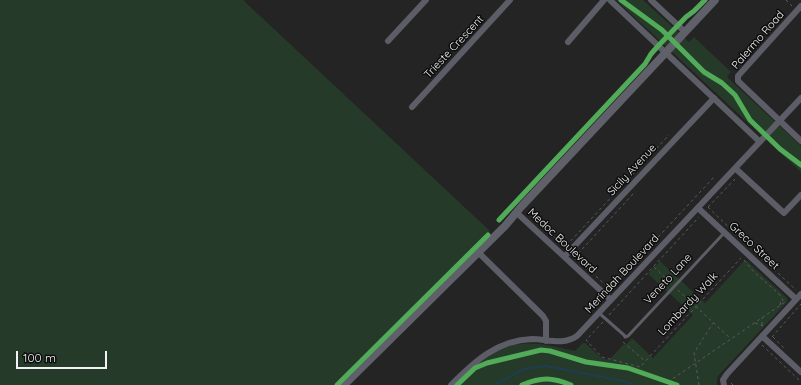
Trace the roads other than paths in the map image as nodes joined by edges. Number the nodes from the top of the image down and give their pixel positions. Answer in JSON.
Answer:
{"nodes":[{"id":1,"x":426,"y":0,"type":"edge"},
{"id":2,"x":510,"y":0,"type":"edge"},
{"id":3,"x":604,"y":0,"type":"edge"},
{"id":4,"x":610,"y":0,"type":"edge"},
{"id":5,"x":651,"y":0,"type":"edge"},
{"id":6,"x":715,"y":0,"type":"edge"},
{"id":7,"x":799,"y":7,"type":"edge"},
{"id":8,"x":685,"y":32,"type":"junction"},
{"id":9,"x":388,"y":40,"type":"dead end"},
{"id":10,"x":568,"y":42,"type":"dead end"},
{"id":11,"x":666,"y":53,"type":"junction"},
{"id":12,"x":714,"y":98,"type":"junction"},
{"id":13,"x":801,"y":98,"type":"edge"},
{"id":14,"x":412,"y":107,"type":"dead end"},
{"id":15,"x":780,"y":121,"type":"junction"},
{"id":16,"x":801,"y":141,"type":"edge"},
{"id":17,"x":760,"y":142,"type":"junction"},
{"id":18,"x":735,"y":168,"type":"junction"},
{"id":19,"x":801,"y":195,"type":"edge"},
{"id":20,"x":519,"y":210,"type":"junction"},
{"id":21,"x":700,"y":210,"type":"junction"},
{"id":22,"x":724,"y":232,"type":"junction"},
{"id":23,"x":479,"y":253,"type":"junction"},
{"id":24,"x":565,"y":256,"type":"junction"},
{"id":25,"x":797,"y":295,"type":"edge"},
{"id":26,"x":611,"y":300,"type":"junction"},
{"id":27,"x":600,"y":313,"type":"junction"},
{"id":28,"x":762,"y":336,"type":"junction"},
{"id":29,"x":546,"y":341,"type":"junction"},
{"id":30,"x":801,"y":372,"type":"edge"},
{"id":31,"x":344,"y":385,"type":"edge"},
{"id":32,"x":451,"y":385,"type":"edge"},
{"id":33,"x":724,"y":385,"type":"edge"}],
"edges":[{"from":1,"to":9,"type":"street"},
{"from":2,"to":14,"type":"street","name":"Trieste Crescent"},
{"from":3,"to":10,"type":"street"},
{"from":4,"to":11,"type":"street"},
{"from":5,"to":8,"type":"street"},
{"from":6,"to":8,"type":"street"},
{"from":7,"to":15,"type":"street","name":"Palermo Road"},
{"from":8,"to":11,"type":"street"},
{"from":11,"to":12,"type":"street"},
{"from":11,"to":20,"type":"street"},
{"from":12,"to":17,"type":"street"},
{"from":12,"to":24,"type":"street","name":"Sicily Avenue"},
{"from":13,"to":15,"type":"street","name":"Merindah Boulevard"},
{"from":15,"to":16,"type":"street"},
{"from":15,"to":17,"type":"street","name":"Merindah Boulevard"},
{"from":17,"to":18,"type":"street","name":"Merindah Boulevard"},
{"from":18,"to":19,"type":"street"},
{"from":18,"to":21,"type":"street","name":"Merindah Boulevard"},
{"from":20,"to":23,"type":"street"},
{"from":20,"to":24,"type":"street","name":"Medoc Boulevard"},
{"from":21,"to":22,"type":"street","name":"Greco Street"},
{"from":21,"to":26,"type":"street","name":"Merindah Boulevard"},
{"from":22,"to":25,"type":"street","name":"Greco Street"},
{"from":22,"to":27,"type":"lane","name":"Veneto Lane"},
{"from":23,"to":29,"type":"street"},
{"from":23,"to":31,"type":"street"},
{"from":24,"to":26,"type":"street","name":"Medoc Boulevard"},
{"from":25,"to":28,"type":"street"},
{"from":26,"to":27,"type":"street","name":"Merindah Boulevard"},
{"from":27,"to":29,"type":"street","name":"Merindah Boulevard"},
{"from":28,"to":30,"type":"street"},
{"from":28,"to":33,"type":"street"},
{"from":29,"to":32,"type":"street","name":"Merindah Boulevard"}]}
